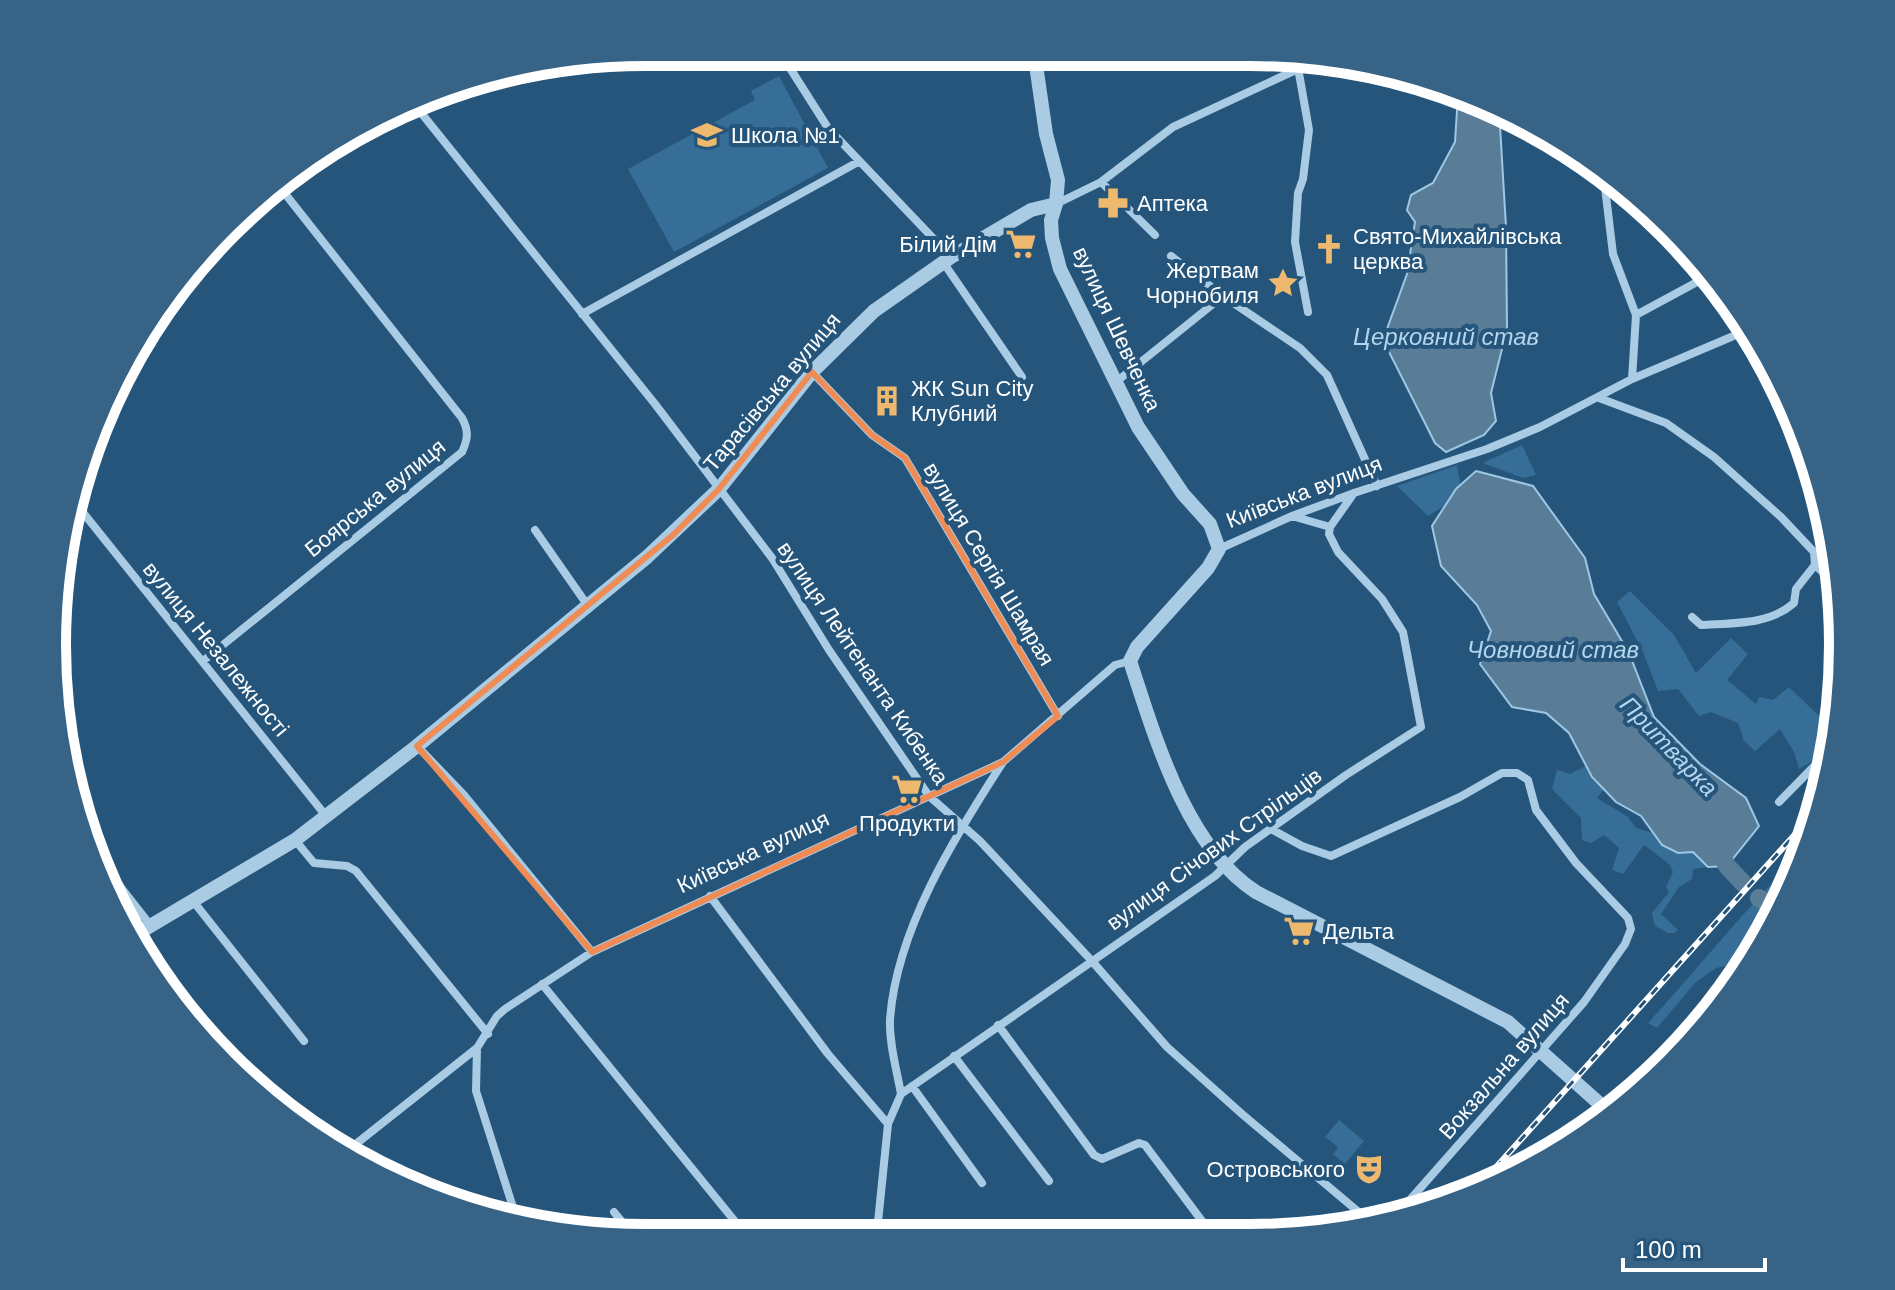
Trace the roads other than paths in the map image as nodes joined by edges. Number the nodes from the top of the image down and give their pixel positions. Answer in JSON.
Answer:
{"nodes":[{"id":1,"x":789,"y":66,"type":"edge"},
{"id":2,"x":1036,"y":66,"type":"edge"},
{"id":3,"x":1295,"y":68,"type":"edge"},
{"id":4,"x":1298,"y":68,"type":"edge"},
{"id":5,"x":420,"y":111,"type":"edge"},
{"id":6,"x":858,"y":162,"type":"junction"},
{"id":7,"x":1101,"y":182,"type":"junction"},
{"id":8,"x":1605,"y":189,"type":"edge"},
{"id":9,"x":284,"y":193,"type":"edge"},
{"id":10,"x":1056,"y":204,"type":"junction"},
{"id":11,"x":1155,"y":235,"type":"dead end"},
{"id":12,"x":1171,"y":256,"type":"dead end"},
{"id":13,"x":947,"y":260,"type":"junction"},
{"id":14,"x":1699,"y":281,"type":"edge"},
{"id":15,"x":1223,"y":296,"type":"junction"},
{"id":16,"x":1308,"y":312,"type":"dead end"},
{"id":17,"x":582,"y":314,"type":"junction"},
{"id":18,"x":1636,"y":315,"type":"junction"},
{"id":19,"x":1738,"y":334,"type":"edge"},
{"id":20,"x":812,"y":372,"type":"junction"},
{"id":21,"x":1022,"y":377,"type":"dead end"},
{"id":22,"x":1632,"y":379,"type":"junction"},
{"id":23,"x":1116,"y":382,"type":"junction"},
{"id":24,"x":1599,"y":398,"type":"junction"},
{"id":25,"x":1377,"y":486,"type":"junction"},
{"id":26,"x":719,"y":489,"type":"junction"},
{"id":27,"x":1354,"y":493,"type":"junction"},
{"id":28,"x":82,"y":511,"type":"edge"},
{"id":29,"x":1292,"y":516,"type":"junction"},
{"id":30,"x":1330,"y":527,"type":"junction"},
{"id":31,"x":535,"y":530,"type":"dead end"},
{"id":32,"x":1219,"y":549,"type":"junction"},
{"id":33,"x":1815,"y":565,"type":"junction"},
{"id":34,"x":1824,"y":574,"type":"edge"},
{"id":35,"x":588,"y":606,"type":"junction"},
{"id":36,"x":1692,"y":617,"type":"dead end"},
{"id":37,"x":203,"y":661,"type":"junction"},
{"id":38,"x":1130,"y":661,"type":"junction"},
{"id":39,"x":1058,"y":716,"type":"junction"},
{"id":40,"x":417,"y":746,"type":"junction"},
{"id":41,"x":1003,"y":762,"type":"junction"},
{"id":42,"x":1817,"y":764,"type":"edge"},
{"id":43,"x":929,"y":796,"type":"junction"},
{"id":44,"x":1779,"y":802,"type":"dead end"},
{"id":45,"x":326,"y":816,"type":"junction"},
{"id":46,"x":963,"y":824,"type":"junction"},
{"id":47,"x":1271,"y":829,"type":"junction"},
{"id":48,"x":295,"y":840,"type":"junction"},
{"id":49,"x":1225,"y":868,"type":"junction"},
{"id":50,"x":118,"y":883,"type":"edge"},
{"id":51,"x":710,"y":896,"type":"junction"},
{"id":52,"x":193,"y":901,"type":"junction"},
{"id":53,"x":151,"y":926,"type":"junction"},
{"id":54,"x":142,"y":931,"type":"edge"},
{"id":55,"x":592,"y":952,"type":"junction"},
{"id":56,"x":1091,"y":960,"type":"junction"},
{"id":57,"x":542,"y":984,"type":"junction"},
{"id":58,"x":998,"y":1025,"type":"junction"},
{"id":59,"x":488,"y":1034,"type":"junction"},
{"id":60,"x":304,"y":1041,"type":"dead end"},
{"id":61,"x":477,"y":1048,"type":"junction"},
{"id":62,"x":1542,"y":1050,"type":"junction"},
{"id":63,"x":954,"y":1056,"type":"junction"},
{"id":64,"x":912,"y":1086,"type":"junction"},
{"id":65,"x":901,"y":1094,"type":"junction"},
{"id":66,"x":1601,"y":1105,"type":"edge"},
{"id":67,"x":888,"y":1124,"type":"junction"},
{"id":68,"x":354,"y":1145,"type":"edge"},
{"id":69,"x":1049,"y":1181,"type":"dead end"},
{"id":70,"x":982,"y":1183,"type":"dead end"},
{"id":71,"x":1409,"y":1201,"type":"edge"},
{"id":72,"x":513,"y":1208,"type":"edge"},
{"id":73,"x":614,"y":1212,"type":"dead end"},
{"id":74,"x":1360,"y":1213,"type":"edge"},
{"id":75,"x":623,"y":1223,"type":"edge"},
{"id":76,"x":737,"y":1224,"type":"edge"},
{"id":77,"x":878,"y":1224,"type":"edge"},
{"id":78,"x":1204,"y":1224,"type":"edge"}],
"edges":[{"from":1,"to":6,"type":"street"},
{"from":2,"to":10,"type":"street","name":"вулиця Шевченка"},
{"from":3,"to":7,"type":"street","name":"Тарасівська вулиця"},
{"from":4,"to":16,"type":"street"},
{"from":5,"to":17,"type":"street","name":"вулиця Лейтенанта Кибенка"},
{"from":6,"to":13,"type":"street"},
{"from":6,"to":17,"type":"street"},
{"from":7,"to":10,"type":"street","name":"Тарасівська вулиця"},
{"from":7,"to":11,"type":"street"},
{"from":8,"to":18,"type":"street"},
{"from":9,"to":37,"type":"street","name":"Боярська вулиця"},
{"from":10,"to":13,"type":"street","name":"Тарасівська вулиця"},
{"from":10,"to":23,"type":"street","name":"вулиця Шевченка"},
{"from":12,"to":15,"type":"street"},
{"from":13,"to":20,"type":"street","name":"Тарасівська вулиця"},
{"from":13,"to":21,"type":"street"},
{"from":14,"to":18,"type":"street"},
{"from":15,"to":23,"type":"street"},
{"from":15,"to":25,"type":"street"},
{"from":17,"to":26,"type":"street","name":"вулиця Лейтенанта Кибенка"},
{"from":18,"to":22,"type":"street"},
{"from":19,"to":22,"type":"street","name":"Київська вулиця"},
{"from":20,"to":26,"type":"street","name":"Тарасівська вулиця"},
{"from":20,"to":39,"type":"street","name":"вулиця Сергія Шамрая"},
{"from":22,"to":24,"type":"street","name":"Київська вулиця"},
{"from":23,"to":32,"type":"street","name":"вулиця Шевченка"},
{"from":24,"to":25,"type":"street","name":"Київська вулиця"},
{"from":24,"to":33,"type":"street"},
{"from":25,"to":27,"type":"street","name":"Київська вулиця"},
{"from":26,"to":35,"type":"street","name":"Тарасівська вулиця"},
{"from":26,"to":43,"type":"street","name":"вулиця Лейтенанта Кибенка"},
{"from":27,"to":29,"type":"street","name":"Київська вулиця"},
{"from":27,"to":30,"type":"street"},
{"from":28,"to":37,"type":"street","name":"вулиця Незалежності"},
{"from":29,"to":30,"type":"street"},
{"from":29,"to":32,"type":"street","name":"Київська вулиця"},
{"from":30,"to":47,"type":"street","name":"вулиця Січових Стрільців"},
{"from":31,"to":35,"type":"street"},
{"from":32,"to":38,"type":"street","name":"Київська вулиця"},
{"from":33,"to":34,"type":"street"},
{"from":33,"to":36,"type":"street"},
{"from":35,"to":40,"type":"street","name":"Тарасівська вулиця"},
{"from":37,"to":45,"type":"street","name":"вулиця Незалежності"},
{"from":38,"to":39,"type":"street","name":"Київська вулиця"},
{"from":38,"to":49,"type":"street"},
{"from":39,"to":41,"type":"street","name":"Київська вулиця"},
{"from":40,"to":45,"type":"street","name":"Тарасівська вулиця"},
{"from":40,"to":55,"type":"street"},
{"from":41,"to":43,"type":"street","name":"Київська вулиця"},
{"from":41,"to":46,"type":"street"},
{"from":42,"to":44,"type":"street"},
{"from":43,"to":46,"type":"street","name":"вулиця Лейтенанта Кибенка"},
{"from":43,"to":51,"type":"street","name":"Київська вулиця"},
{"from":45,"to":48,"type":"street","name":"Тарасівська вулиця"},
{"from":46,"to":56,"type":"street","name":"вулиця Лейтенанта Кибенка"},
{"from":46,"to":65,"type":"street"},
{"from":47,"to":49,"type":"street","name":"вулиця Січових Стрільців"},
{"from":47,"to":62,"type":"street","name":"Вокзальна вулиця"},
{"from":48,"to":52,"type":"street","name":"Тарасівська вулиця"},
{"from":48,"to":59,"type":"street"},
{"from":49,"to":56,"type":"street","name":"вулиця Січових Стрільців"},
{"from":49,"to":62,"type":"street"},
{"from":50,"to":53,"type":"street"},
{"from":51,"to":55,"type":"street","name":"Київська вулиця"},
{"from":51,"to":67,"type":"street"},
{"from":52,"to":53,"type":"street","name":"Тарасівська вулиця"},
{"from":52,"to":60,"type":"street"},
{"from":53,"to":54,"type":"street","name":"Тарасівська вулиця"},
{"from":55,"to":57,"type":"street","name":"Київська вулиця"},
{"from":56,"to":58,"type":"street","name":"вулиця Січових Стрільців"},
{"from":56,"to":74,"type":"street","name":"вулиця Лейтенанта Кибенка"},
{"from":57,"to":59,"type":"street","name":"Київська вулиця"},
{"from":57,"to":76,"type":"street"},
{"from":58,"to":63,"type":"street","name":"вулиця Січових Стрільців"},
{"from":58,"to":78,"type":"street"},
{"from":59,"to":61,"type":"street","name":"Київська вулиця"},
{"from":61,"to":68,"type":"street","name":"Київська вулиця"},
{"from":61,"to":72,"type":"street"},
{"from":62,"to":66,"type":"street"},
{"from":62,"to":71,"type":"street","name":"Вокзальна вулиця"},
{"from":63,"to":64,"type":"street","name":"вулиця Січових Стрільців"},
{"from":63,"to":69,"type":"street"},
{"from":64,"to":65,"type":"street","name":"вулиця Січових Стрільців"},
{"from":64,"to":70,"type":"street"},
{"from":65,"to":67,"type":"street"},
{"from":67,"to":77,"type":"street"},
{"from":73,"to":75,"type":"street"}]}
